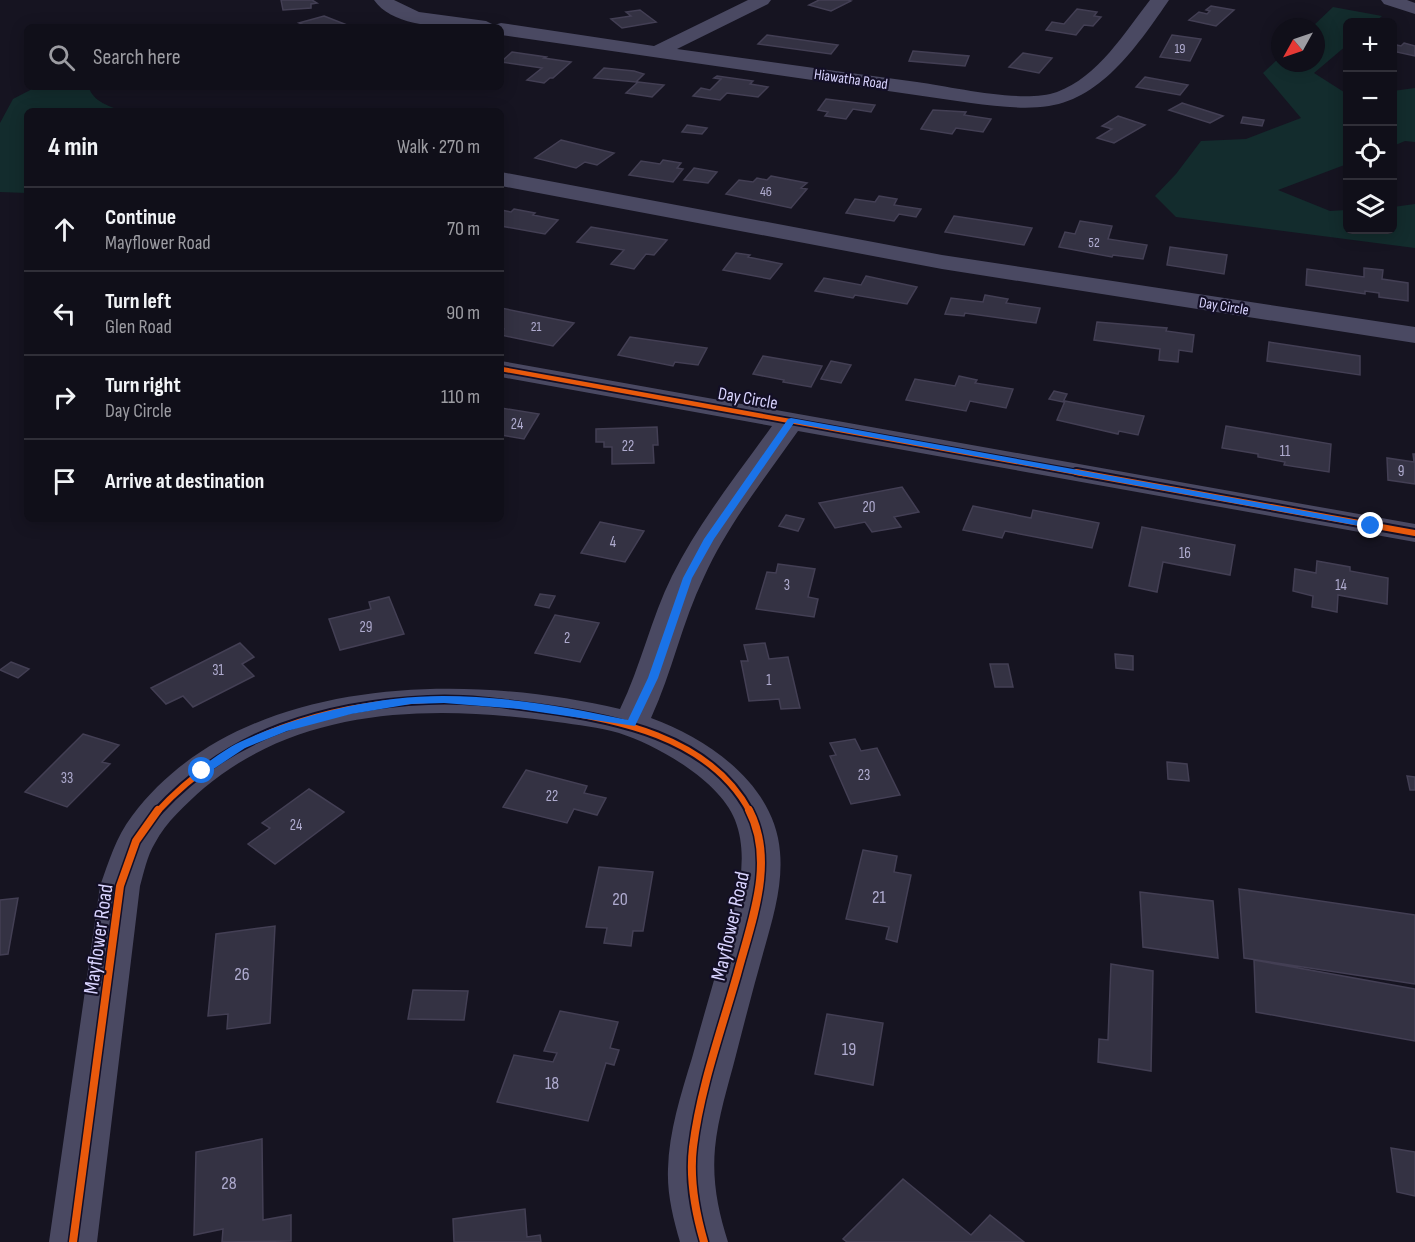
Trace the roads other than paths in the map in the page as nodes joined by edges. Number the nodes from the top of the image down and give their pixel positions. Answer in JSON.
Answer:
{"nodes":[{"id":1,"x":383,"y":0,"type":"edge"},
{"id":2,"x":762,"y":0,"type":"edge"},
{"id":3,"x":1161,"y":0,"type":"edge"},
{"id":4,"x":1390,"y":0,"type":"edge"},
{"id":5,"x":1415,"y":9,"type":"edge"},
{"id":6,"x":466,"y":24,"type":"edge"},
{"id":7,"x":504,"y":29,"type":"edge"},
{"id":8,"x":656,"y":52,"type":"junction"},
{"id":9,"x":504,"y":180,"type":"edge"},
{"id":10,"x":1415,"y":335,"type":"edge"},
{"id":11,"x":504,"y":370,"type":"edge"},
{"id":12,"x":791,"y":420,"type":"junction"},
{"id":13,"x":1415,"y":533,"type":"edge"},
{"id":14,"x":631,"y":724,"type":"junction"},
{"id":15,"x":73,"y":1242,"type":"edge"},
{"id":16,"x":704,"y":1242,"type":"edge"}],
"edges":[{"from":1,"to":6,"type":"street"},
{"from":2,"to":8,"type":"street"},
{"from":3,"to":8,"type":"street","name":"Hiawatha Road"},
{"from":4,"to":5,"type":"street"},
{"from":7,"to":8,"type":"street","name":"Hiawatha Road"},
{"from":9,"to":10,"type":"street","name":"Day Circle"},
{"from":11,"to":12,"type":"street","name":"Day Circle"},
{"from":12,"to":13,"type":"street","name":"Day Circle"},
{"from":12,"to":14,"type":"street"},
{"from":14,"to":15,"type":"street","name":"Mayflower Road"},
{"from":14,"to":16,"type":"street","name":"Mayflower Road"}]}
